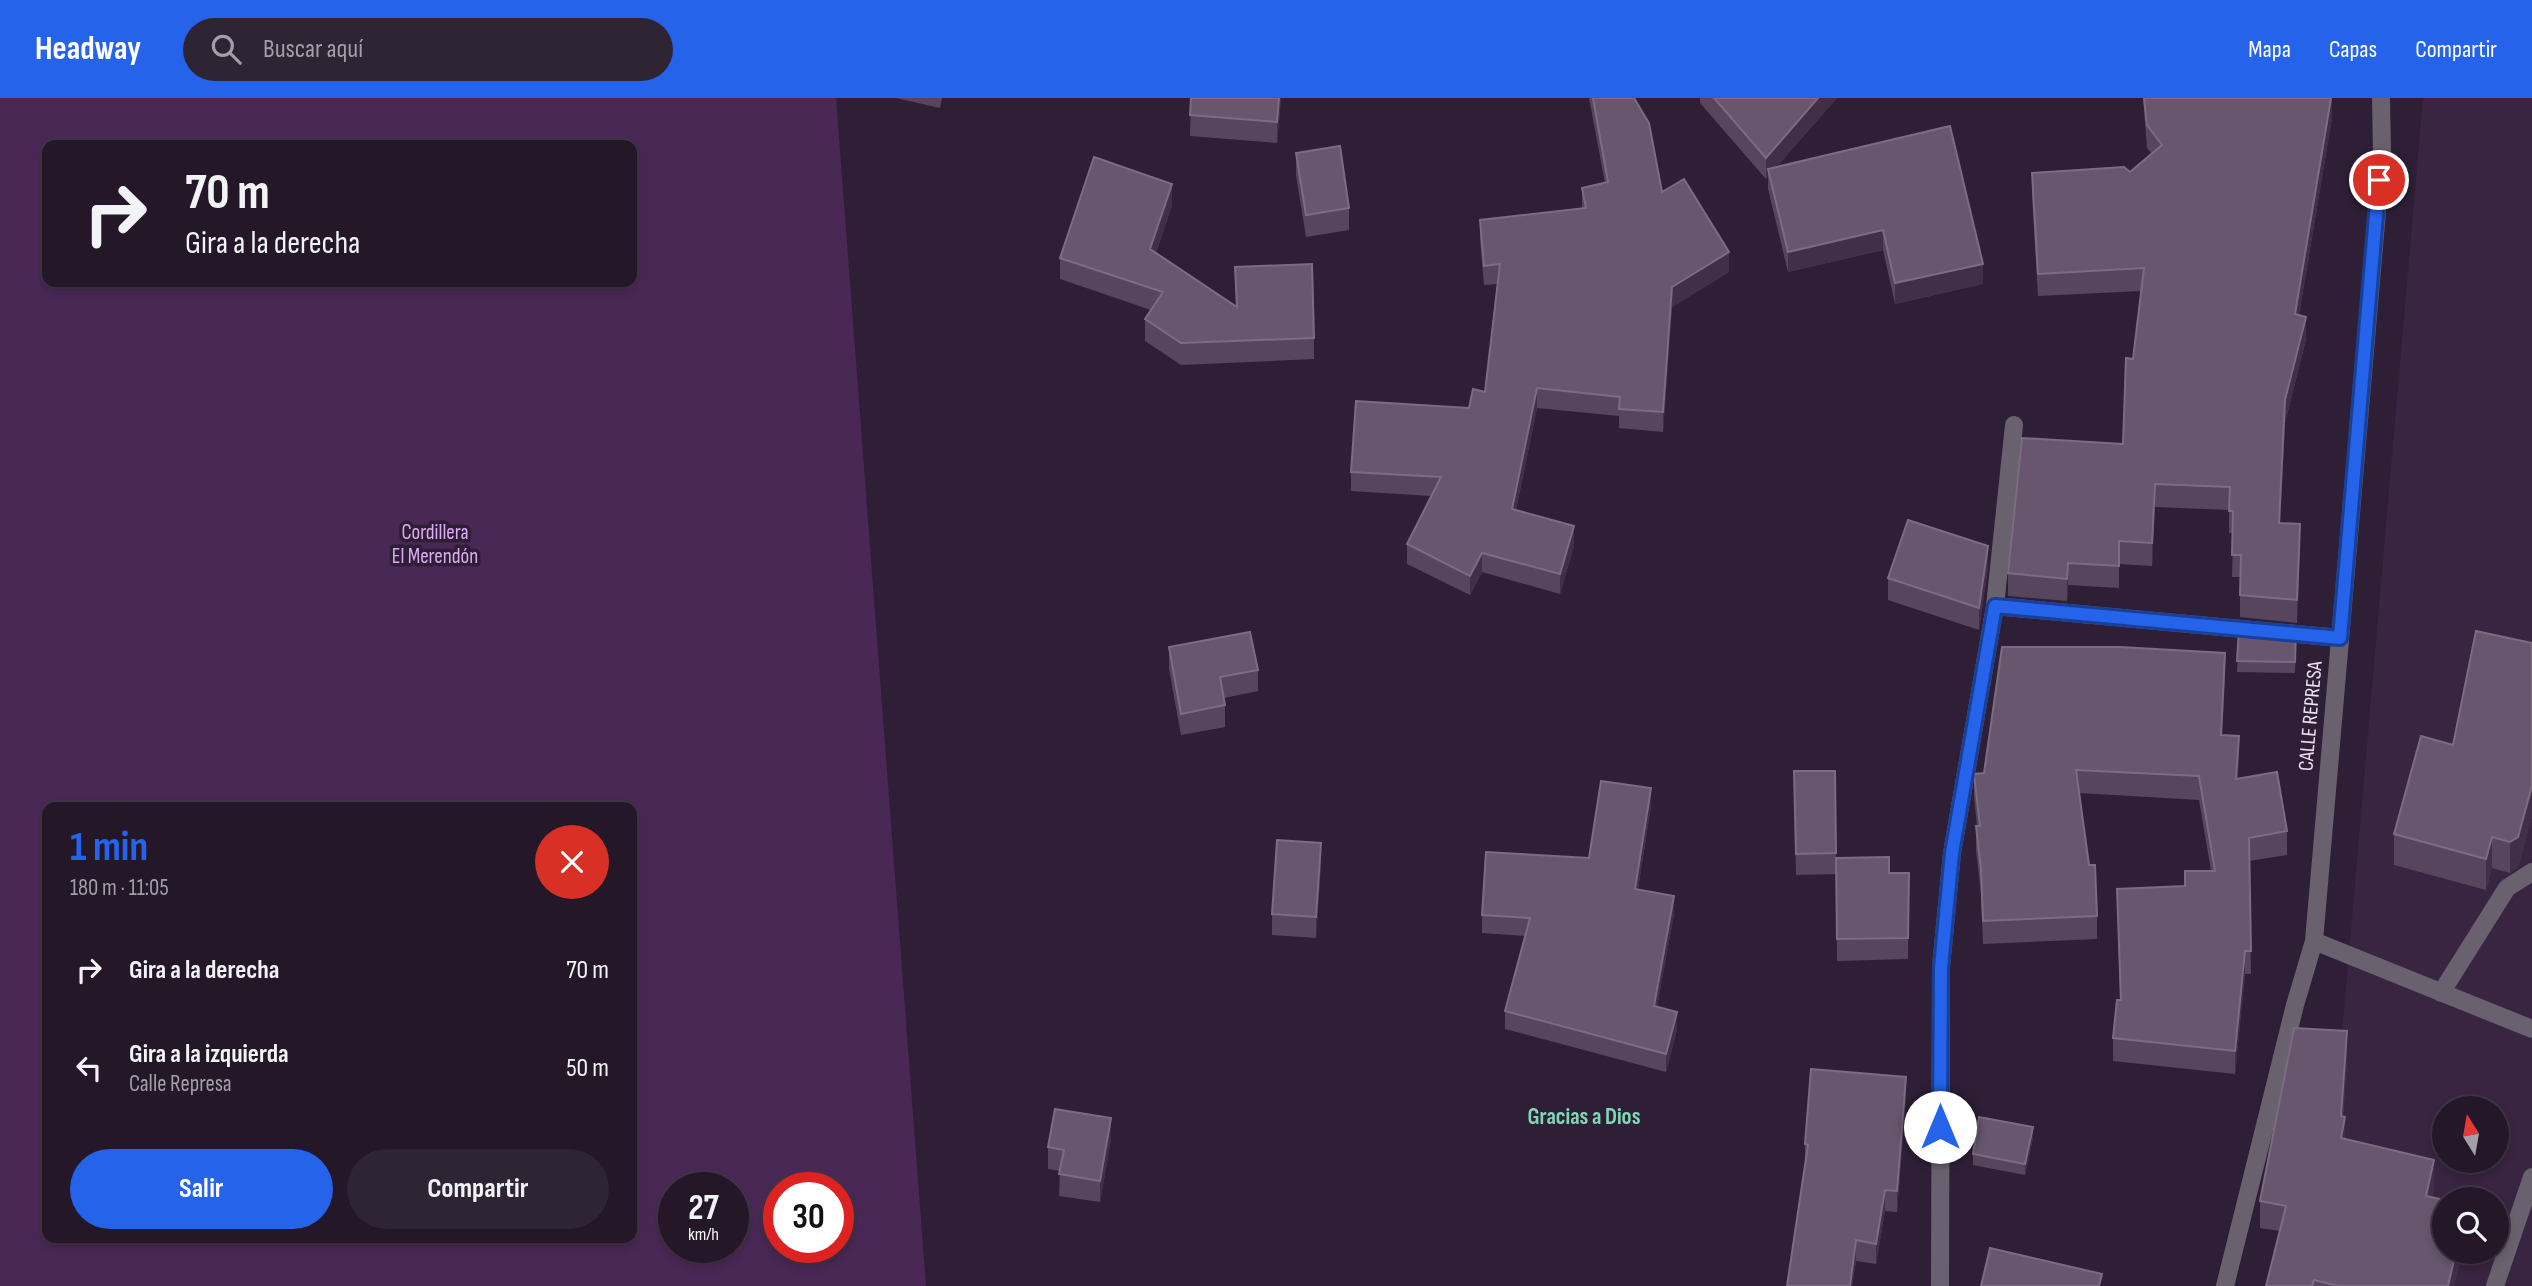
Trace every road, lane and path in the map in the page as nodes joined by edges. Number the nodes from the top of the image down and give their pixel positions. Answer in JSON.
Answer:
{"nodes":[{"id":1,"x":2381,"y":98,"type":"edge"},
{"id":2,"x":2014,"y":425,"type":"dead end"},
{"id":3,"x":1995,"y":606,"type":"junction"},
{"id":4,"x":2340,"y":638,"type":"junction"},
{"id":5,"x":2532,"y":872,"type":"edge"},
{"id":6,"x":2314,"y":941,"type":"junction"},
{"id":7,"x":2441,"y":993,"type":"junction"},
{"id":8,"x":2532,"y":1029,"type":"edge"},
{"id":9,"x":2532,"y":1177,"type":"edge"},
{"id":10,"x":1940,"y":1286,"type":"edge"},
{"id":11,"x":2225,"y":1286,"type":"edge"},
{"id":12,"x":2495,"y":1286,"type":"edge"}],
"edges":[{"from":1,"to":4,"type":"street","name":"CALLE REPRESA"},
{"from":2,"to":3,"type":"street"},
{"from":3,"to":4,"type":"street"},
{"from":3,"to":10,"type":"street"},
{"from":4,"to":6,"type":"street","name":"CALLE REPRESA"},
{"from":5,"to":7,"type":"street"},
{"from":6,"to":7,"type":"street"},
{"from":6,"to":11,"type":"street","name":"CALLE REPRESA"},
{"from":7,"to":8,"type":"street"},
{"from":9,"to":12,"type":"street"}]}
